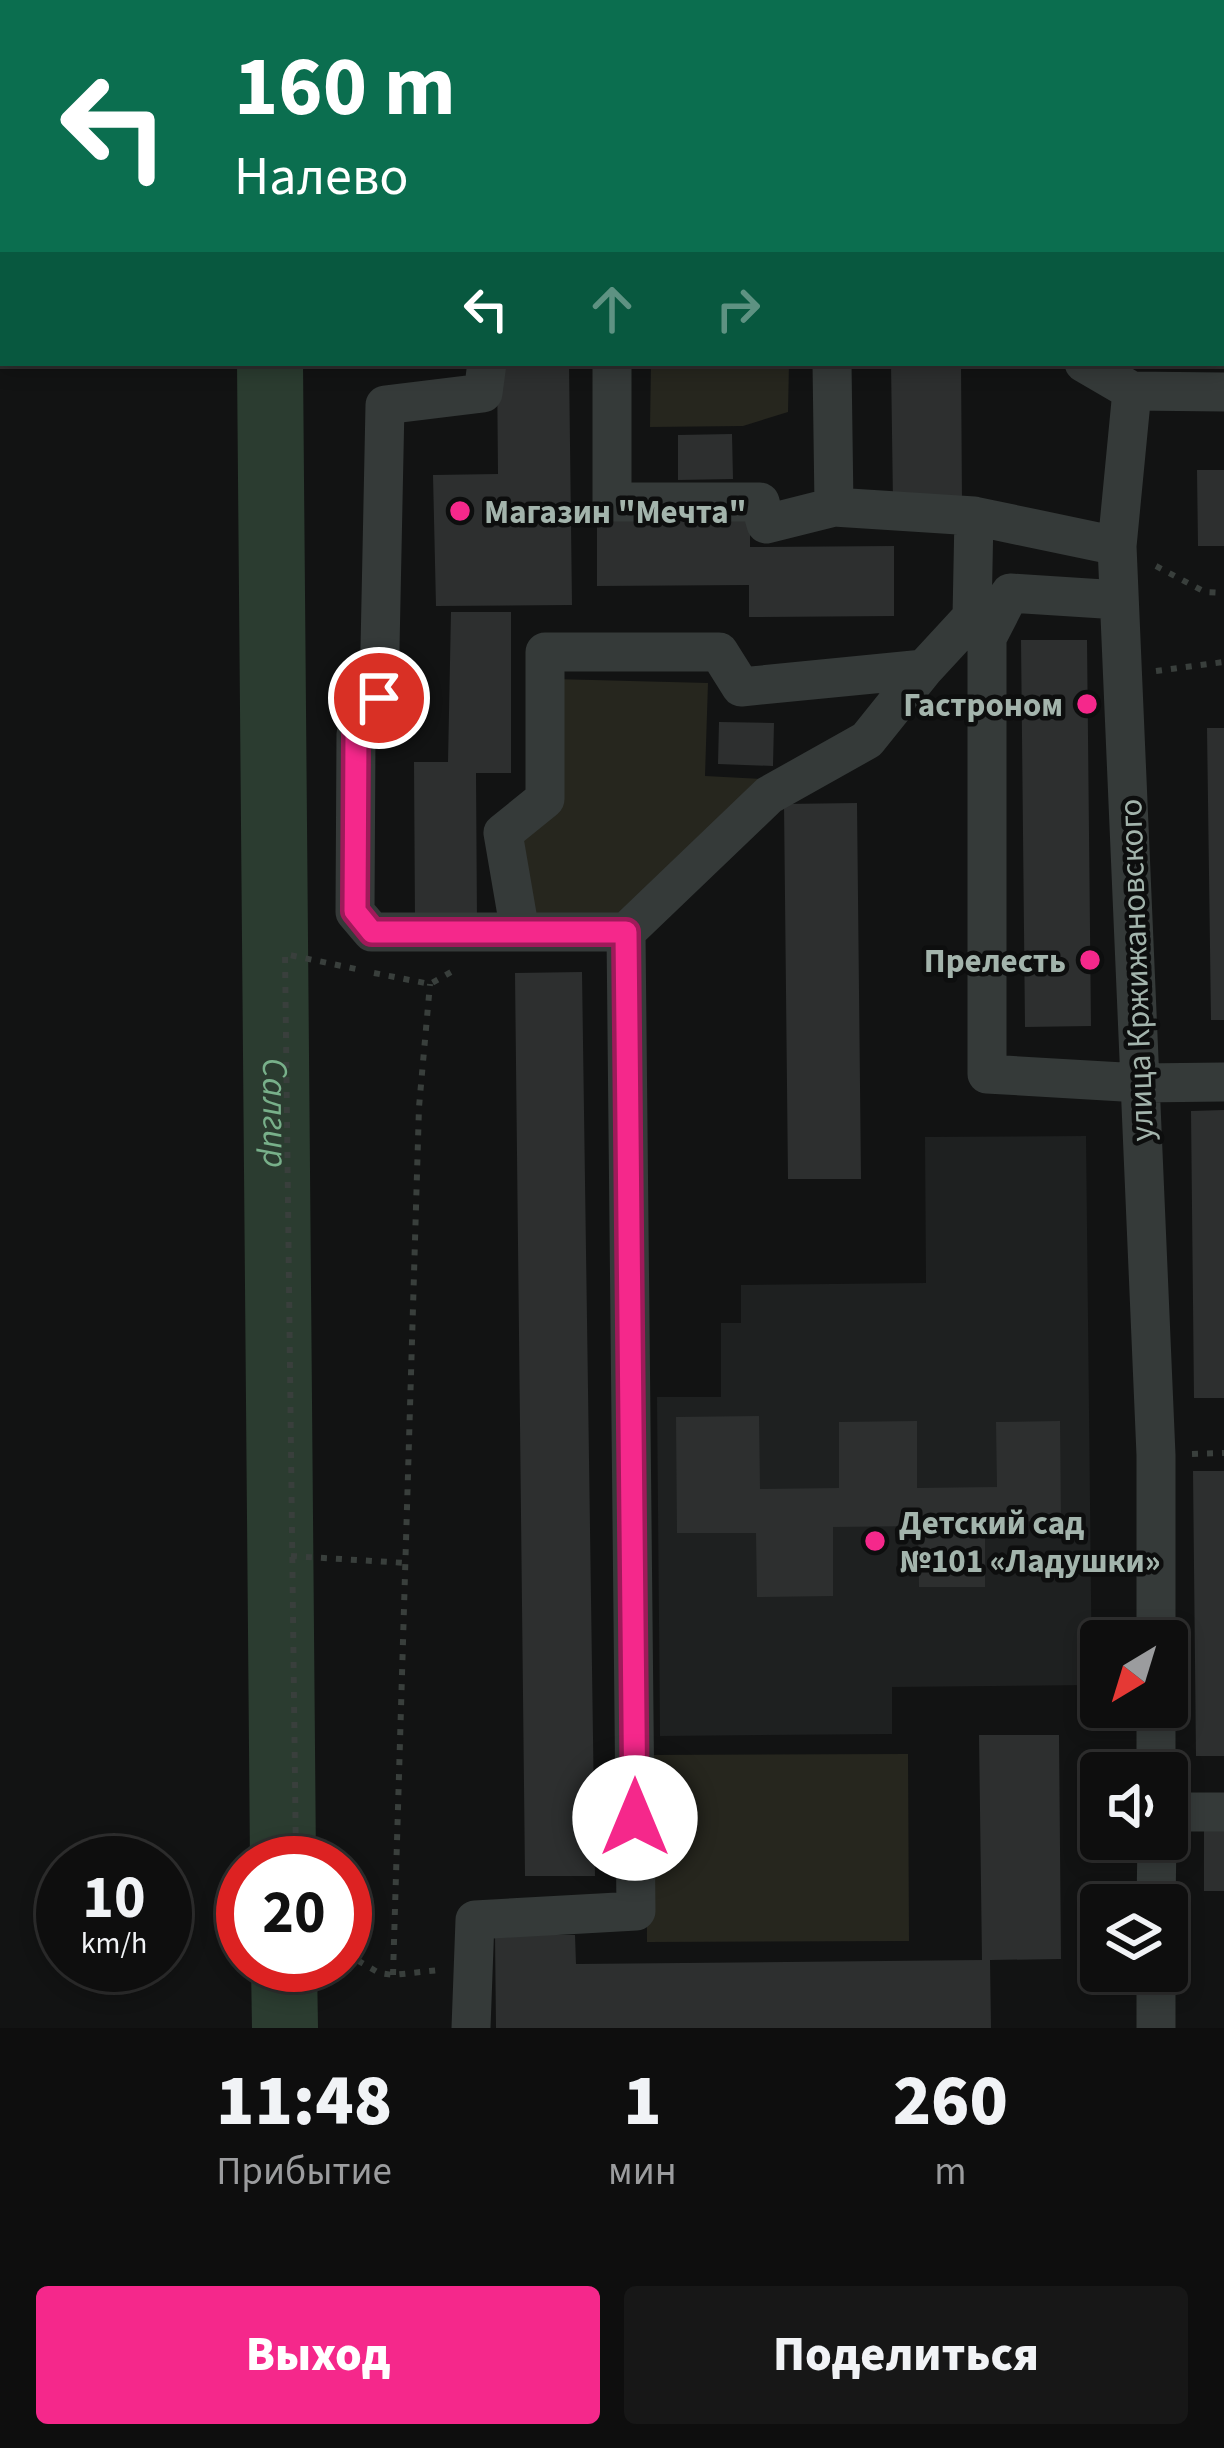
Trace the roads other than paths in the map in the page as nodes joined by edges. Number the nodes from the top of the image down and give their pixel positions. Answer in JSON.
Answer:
{"nodes":[{"id":1,"x":487,"y":366,"type":"edge"},
{"id":2,"x":612,"y":366,"type":"edge"},
{"id":3,"x":832,"y":366,"type":"edge"},
{"id":4,"x":1089,"y":366,"type":"edge"},
{"id":5,"x":1132,"y":391,"type":"junction"},
{"id":6,"x":1224,"y":392,"type":"edge"},
{"id":7,"x":834,"y":507,"type":"junction"},
{"id":8,"x":974,"y":516,"type":"junction"},
{"id":9,"x":1117,"y":546,"type":"junction"},
{"id":10,"x":973,"y":565,"type":"junction"},
{"id":11,"x":1010,"y":593,"type":"junction"},
{"id":12,"x":1119,"y":600,"type":"junction"},
{"id":13,"x":924,"y":669,"type":"junction"},
{"id":14,"x":520,"y":932,"type":"junction"},
{"id":15,"x":626,"y":932,"type":"junction"},
{"id":16,"x":1224,"y":1082,"type":"edge"},
{"id":17,"x":1140,"y":1083,"type":"junction"},
{"id":18,"x":1156,"y":1620,"type":"edge"},
{"id":19,"x":1188,"y":1812,"type":"edge"},
{"id":20,"x":1224,"y":1812,"type":"edge"},
{"id":21,"x":1156,"y":1992,"type":"edge"},
{"id":22,"x":471,"y":2028,"type":"edge"},
{"id":23,"x":1156,"y":2028,"type":"edge"}],
"edges":[{"from":1,"to":14,"type":"street"},
{"from":2,"to":7,"type":"street"},
{"from":3,"to":7,"type":"street"},
{"from":4,"to":5,"type":"street"},
{"from":5,"to":6,"type":"street"},
{"from":5,"to":9,"type":"street","name":"улица Кржижановского"},
{"from":7,"to":8,"type":"street"},
{"from":8,"to":9,"type":"street"},
{"from":8,"to":10,"type":"street"},
{"from":9,"to":12,"type":"street","name":"улица Кржижановского"},
{"from":10,"to":11,"type":"street"},
{"from":10,"to":13,"type":"street"},
{"from":11,"to":12,"type":"street"},
{"from":11,"to":17,"type":"street"},
{"from":12,"to":17,"type":"street","name":"улица Кржижановского"},
{"from":13,"to":14,"type":"street"},
{"from":13,"to":15,"type":"street"},
{"from":14,"to":15,"type":"street"},
{"from":15,"to":22,"type":"street"},
{"from":16,"to":17,"type":"street"},
{"from":17,"to":18,"type":"street","name":"улица Кржижановского"},
{"from":19,"to":20,"type":"street"},
{"from":21,"to":23,"type":"street"}]}
